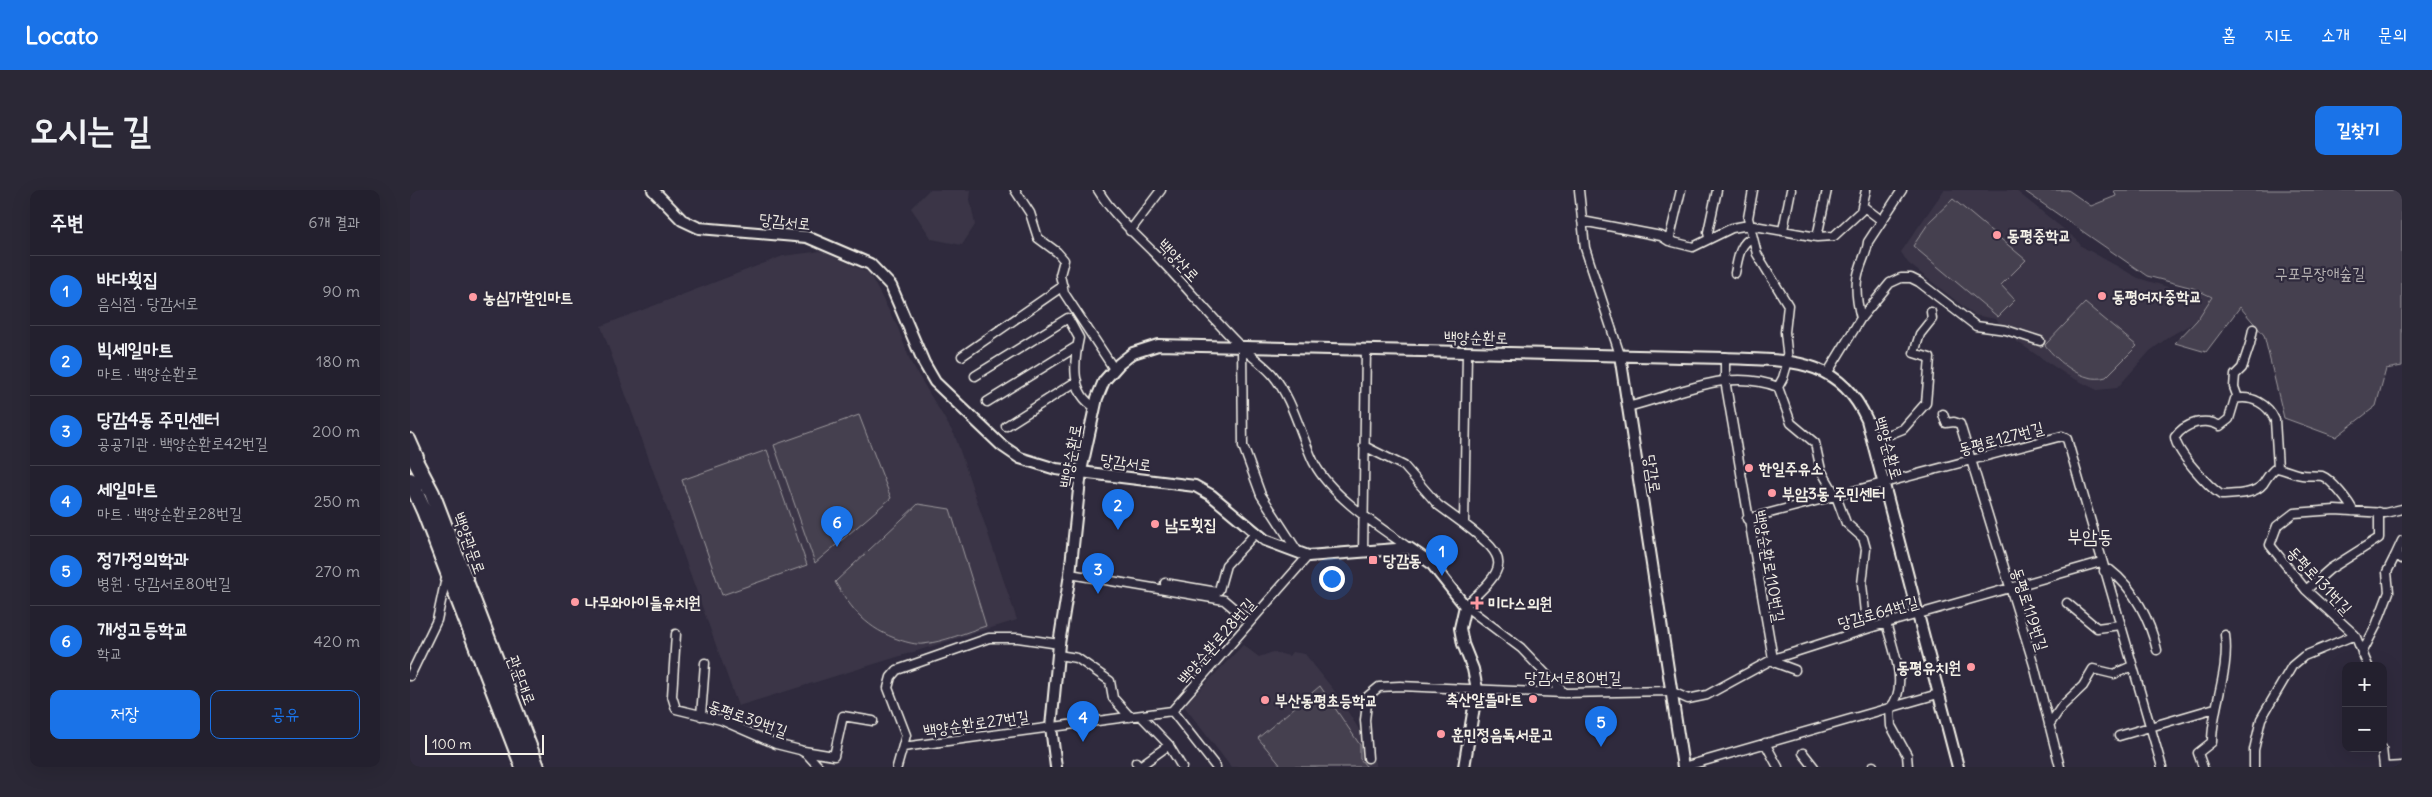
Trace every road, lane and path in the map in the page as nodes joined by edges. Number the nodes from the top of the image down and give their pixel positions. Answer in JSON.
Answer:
{"nodes":[{"id":1,"x":653,"y":190,"type":"edge"},
{"id":2,"x":1015,"y":190,"type":"edge"},
{"id":3,"x":1098,"y":190,"type":"edge"},
{"id":4,"x":1161,"y":190,"type":"edge"},
{"id":5,"x":1579,"y":190,"type":"edge"},
{"id":6,"x":1681,"y":190,"type":"edge"},
{"id":7,"x":1716,"y":190,"type":"edge"},
{"id":8,"x":1753,"y":190,"type":"edge"},
{"id":9,"x":1791,"y":190,"type":"edge"},
{"id":10,"x":1827,"y":190,"type":"edge"},
{"id":11,"x":1866,"y":190,"type":"edge"},
{"id":12,"x":1902,"y":190,"type":"edge"},
{"id":13,"x":1864,"y":207,"type":"junction"},
{"id":14,"x":1881,"y":220,"type":"junction"},
{"id":15,"x":1582,"y":221,"type":"junction"},
{"id":16,"x":1749,"y":225,"type":"junction"},
{"id":17,"x":1783,"y":230,"type":"junction"},
{"id":18,"x":1130,"y":231,"type":"junction"},
{"id":19,"x":1817,"y":236,"type":"junction"},
{"id":20,"x":1709,"y":238,"type":"junction"},
{"id":21,"x":1752,"y":238,"type":"junction"},
{"id":22,"x":1669,"y":241,"type":"junction"},
{"id":23,"x":1735,"y":273,"type":"dead end"},
{"id":24,"x":1063,"y":286,"type":"junction"},
{"id":25,"x":1931,"y":312,"type":"dead end"},
{"id":26,"x":1861,"y":318,"type":"junction"},
{"id":27,"x":2252,"y":329,"type":"dead end"},
{"id":28,"x":2040,"y":341,"type":"dead end"},
{"id":29,"x":1076,"y":346,"type":"junction"},
{"id":30,"x":1242,"y":348,"type":"junction"},
{"id":31,"x":1366,"y":350,"type":"junction"},
{"id":32,"x":1467,"y":352,"type":"junction"},
{"id":33,"x":1620,"y":355,"type":"junction"},
{"id":34,"x":962,"y":356,"type":"dead end"},
{"id":35,"x":1725,"y":358,"type":"junction"},
{"id":36,"x":1788,"y":361,"type":"junction"},
{"id":37,"x":1114,"y":369,"type":"junction"},
{"id":38,"x":1828,"y":372,"type":"junction"},
{"id":39,"x":975,"y":376,"type":"dead end"},
{"id":40,"x":1725,"y":379,"type":"junction"},
{"id":41,"x":1077,"y":381,"type":"junction"},
{"id":42,"x":1778,"y":387,"type":"junction"},
{"id":43,"x":2238,"y":398,"type":"junction"},
{"id":44,"x":987,"y":402,"type":"dead end"},
{"id":45,"x":1095,"y":407,"type":"junction"},
{"id":46,"x":1627,"y":407,"type":"junction"},
{"id":47,"x":1943,"y":414,"type":"dead end"},
{"id":48,"x":1006,"y":426,"type":"dead end"},
{"id":49,"x":410,"y":439,"type":"edge"},
{"id":50,"x":1364,"y":446,"type":"junction"},
{"id":51,"x":1874,"y":446,"type":"junction"},
{"id":52,"x":410,"y":451,"type":"edge"},
{"id":53,"x":1970,"y":460,"type":"junction"},
{"id":54,"x":2278,"y":468,"type":"junction"},
{"id":55,"x":1081,"y":472,"type":"junction"},
{"id":56,"x":410,"y":480,"type":"edge"},
{"id":57,"x":1884,"y":484,"type":"junction"},
{"id":58,"x":410,"y":491,"type":"edge"},
{"id":59,"x":432,"y":493,"type":"junction"},
{"id":60,"x":1836,"y":496,"type":"junction"},
{"id":61,"x":2402,"y":509,"type":"edge"},
{"id":62,"x":2353,"y":511,"type":"junction"},
{"id":63,"x":424,"y":512,"type":"junction"},
{"id":64,"x":2379,"y":512,"type":"junction"},
{"id":65,"x":1363,"y":516,"type":"junction"},
{"id":66,"x":1747,"y":519,"type":"junction"},
{"id":67,"x":1464,"y":524,"type":"junction"},
{"id":68,"x":1255,"y":534,"type":"junction"},
{"id":69,"x":2402,"y":541,"type":"edge"},
{"id":70,"x":1409,"y":548,"type":"junction"},
{"id":71,"x":1363,"y":552,"type":"junction"},
{"id":72,"x":1303,"y":554,"type":"junction"},
{"id":73,"x":2399,"y":556,"type":"edge"},
{"id":74,"x":2101,"y":562,"type":"junction"},
{"id":75,"x":2104,"y":571,"type":"junction"},
{"id":76,"x":447,"y":572,"type":"junction"},
{"id":77,"x":1070,"y":574,"type":"junction"},
{"id":78,"x":1165,"y":583,"type":"dead end"},
{"id":79,"x":2010,"y":589,"type":"junction"},
{"id":80,"x":2306,"y":590,"type":"junction"},
{"id":81,"x":2067,"y":603,"type":"dead end"},
{"id":82,"x":475,"y":606,"type":"joint"},
{"id":83,"x":1465,"y":606,"type":"junction"},
{"id":84,"x":461,"y":612,"type":"joint"},
{"id":85,"x":1917,"y":614,"type":"junction"},
{"id":86,"x":1250,"y":622,"type":"junction"},
{"id":87,"x":1886,"y":623,"type":"junction"},
{"id":88,"x":2120,"y":626,"type":"junction"},
{"id":89,"x":1873,"y":627,"type":"junction"},
{"id":90,"x":676,"y":634,"type":"dead end"},
{"id":91,"x":2226,"y":635,"type":"dead end"},
{"id":92,"x":2354,"y":636,"type":"junction"},
{"id":93,"x":1059,"y":644,"type":"junction"},
{"id":94,"x":2158,"y":650,"type":"dead end"},
{"id":95,"x":2362,"y":653,"type":"junction"},
{"id":96,"x":1058,"y":655,"type":"junction"},
{"id":97,"x":1773,"y":659,"type":"junction"},
{"id":98,"x":2366,"y":662,"type":"edge"},
{"id":99,"x":705,"y":663,"type":"dead end"},
{"id":100,"x":2132,"y":666,"type":"junction"},
{"id":101,"x":1795,"y":670,"type":"dead end"},
{"id":102,"x":410,"y":676,"type":"edge"},
{"id":103,"x":1477,"y":689,"type":"junction"},
{"id":104,"x":1670,"y":691,"type":"junction"},
{"id":105,"x":1564,"y":693,"type":"junction"},
{"id":106,"x":1938,"y":694,"type":"junction"},
{"id":107,"x":1890,"y":708,"type":"junction"},
{"id":108,"x":2215,"y":708,"type":"junction"},
{"id":109,"x":1172,"y":712,"type":"junction"},
{"id":110,"x":701,"y":716,"type":"junction"},
{"id":111,"x":1142,"y":716,"type":"junction"},
{"id":112,"x":1130,"y":717,"type":"junction"},
{"id":113,"x":873,"y":721,"type":"dead end"},
{"id":114,"x":2050,"y":725,"type":"junction"},
{"id":115,"x":1051,"y":727,"type":"junction"},
{"id":116,"x":2151,"y":727,"type":"junction"},
{"id":117,"x":2119,"y":736,"type":"dead end"},
{"id":118,"x":1765,"y":743,"type":"junction"},
{"id":119,"x":1168,"y":745,"type":"junction"},
{"id":120,"x":903,"y":747,"type":"junction"},
{"id":121,"x":800,"y":750,"type":"junction"},
{"id":122,"x":2382,"y":752,"type":"edge"},
{"id":123,"x":1803,"y":753,"type":"dead end"},
{"id":124,"x":1368,"y":758,"type":"dead end"},
{"id":125,"x":1136,"y":762,"type":"dead end"},
{"id":126,"x":2402,"y":766,"type":"edge"},
{"id":127,"x":523,"y":767,"type":"edge"},
{"id":128,"x":537,"y":767,"type":"edge"},
{"id":129,"x":819,"y":767,"type":"edge"},
{"id":130,"x":897,"y":767,"type":"edge"},
{"id":131,"x":1056,"y":767,"type":"edge"},
{"id":132,"x":1182,"y":767,"type":"edge"},
{"id":133,"x":1216,"y":767,"type":"edge"},
{"id":134,"x":1464,"y":767,"type":"edge"},
{"id":135,"x":1683,"y":767,"type":"edge"},
{"id":136,"x":1778,"y":767,"type":"edge"},
{"id":137,"x":1814,"y":767,"type":"edge"},
{"id":138,"x":1908,"y":767,"type":"edge"},
{"id":139,"x":1958,"y":767,"type":"edge"},
{"id":140,"x":2060,"y":767,"type":"edge"},
{"id":141,"x":2162,"y":767,"type":"edge"},
{"id":142,"x":2203,"y":767,"type":"edge"},
{"id":143,"x":2254,"y":767,"type":"edge"}],
"edges":[{"from":1,"to":55,"type":"main road","name":"당감서로"},
{"from":2,"to":24,"type":"street"},
{"from":3,"to":18,"type":"street","name":"백양산로"},
{"from":4,"to":18,"type":"street"},
{"from":5,"to":15,"type":"street","name":"당감로"},
{"from":6,"to":22,"type":"street"},
{"from":7,"to":20,"type":"street"},
{"from":8,"to":16,"type":"street"},
{"from":9,"to":17,"type":"street"},
{"from":10,"to":19,"type":"street"},
{"from":11,"to":13,"type":"street"},
{"from":12,"to":14,"type":"street"},
{"from":13,"to":14,"type":"street"},
{"from":13,"to":19,"type":"street"},
{"from":14,"to":26,"type":"street"},
{"from":15,"to":22,"type":"street"},
{"from":15,"to":33,"type":"street","name":"당감로"},
{"from":16,"to":17,"type":"street"},
{"from":16,"to":20,"type":"street"},
{"from":16,"to":21,"type":"street"},
{"from":17,"to":19,"type":"street"},
{"from":18,"to":30,"type":"street","name":"백양산로"},
{"from":20,"to":22,"type":"street"},
{"from":21,"to":23,"type":"street"},
{"from":21,"to":36,"type":"street"},
{"from":24,"to":34,"type":"street"},
{"from":24,"to":37,"type":"street"},
{"from":25,"to":51,"type":"street"},
{"from":26,"to":28,"type":"street"},
{"from":26,"to":38,"type":"street"},
{"from":27,"to":43,"type":"street"},
{"from":29,"to":39,"type":"street"},
{"from":29,"to":41,"type":"street"},
{"from":29,"to":44,"type":"street"},
{"from":30,"to":31,"type":"main road","name":"백양순환로"},
{"from":30,"to":37,"type":"main road","name":"백양순환로"},
{"from":30,"to":65,"type":"street","name":"백양산로"},
{"from":30,"to":72,"type":"street"},
{"from":31,"to":32,"type":"main road","name":"백양순환로"},
{"from":31,"to":50,"type":"street"},
{"from":32,"to":33,"type":"main road","name":"백양순환로"},
{"from":32,"to":67,"type":"street"},
{"from":33,"to":35,"type":"main road","name":"백양순환로"},
{"from":33,"to":46,"type":"main road","name":"당감로"},
{"from":35,"to":36,"type":"main road","name":"백양순환로"},
{"from":35,"to":40,"type":"street","name":"백양순환로110번길"},
{"from":36,"to":38,"type":"main road","name":"백양순환로"},
{"from":36,"to":42,"type":"street"},
{"from":37,"to":45,"type":"main road","name":"백양순환로"},
{"from":38,"to":51,"type":"main road","name":"백양순환로"},
{"from":40,"to":42,"type":"street"},
{"from":40,"to":46,"type":"street"},
{"from":40,"to":66,"type":"street","name":"백양순환로110번길"},
{"from":41,"to":45,"type":"street"},
{"from":41,"to":48,"type":"street"},
{"from":42,"to":60,"type":"street"},
{"from":43,"to":54,"type":"street"},
{"from":43,"to":54,"type":"street"},
{"from":45,"to":55,"type":"main road","name":"백양순환로"},
{"from":46,"to":104,"type":"main road","name":"당감로"},
{"from":47,"to":53,"type":"street","name":"동평로119번길"},
{"from":49,"to":59,"type":"main road","name":"백양관문로"},
{"from":50,"to":65,"type":"street"},
{"from":50,"to":67,"type":"street"},
{"from":51,"to":57,"type":"main road","name":"백양순환로"},
{"from":52,"to":59,"type":"highway","name":"백양관문로"},
{"from":53,"to":57,"type":"street","name":"동평로127번길"},
{"from":53,"to":74,"type":"street","name":"동평로127번길"},
{"from":53,"to":79,"type":"street","name":"동평로119번길"},
{"from":54,"to":62,"type":"street"},
{"from":55,"to":68,"type":"main road","name":"당감서로"},
{"from":55,"to":77,"type":"main road","name":"백양순환로"},
{"from":56,"to":63,"type":"highway","name":"백양관문로"},
{"from":57,"to":60,"type":"street","name":"동평로127번길"},
{"from":57,"to":85,"type":"main road","name":"백양순환로"},
{"from":58,"to":63,"type":"main road"},
{"from":59,"to":82,"type":"highway","name":"백양관문로"},
{"from":60,"to":66,"type":"street","name":"동평로127번길"},
{"from":60,"to":89,"type":"street"},
{"from":61,"to":64,"type":"street","name":"동평로131번길"},
{"from":62,"to":64,"type":"street","name":"동평로131번길"},
{"from":62,"to":80,"type":"street","name":"동평로131번길"},
{"from":63,"to":76,"type":"highway","name":"백양관문로"},
{"from":64,"to":80,"type":"street"},
{"from":65,"to":70,"type":"street","name":"백양산로"},
{"from":65,"to":71,"type":"street"},
{"from":66,"to":97,"type":"street","name":"백양순환로110번길"},
{"from":67,"to":83,"type":"street"},
{"from":68,"to":72,"type":"main road","name":"당감서로"},
{"from":68,"to":78,"type":"street"},
{"from":69,"to":73,"type":"street"},
{"from":70,"to":71,"type":"main road","name":"당감서로"},
{"from":70,"to":83,"type":"main road"},
{"from":71,"to":72,"type":"main road","name":"당감서로"},
{"from":72,"to":86,"type":"street","name":"백양순환로28번길"},
{"from":73,"to":95,"type":"street"},
{"from":74,"to":75,"type":"street","name":"동평로127번길"},
{"from":74,"to":79,"type":"street","name":"당감로64번길"},
{"from":75,"to":88,"type":"street","name":"동평로127번길"},
{"from":75,"to":94,"type":"street"},
{"from":76,"to":84,"type":"highway","name":"백양관문로"},
{"from":76,"to":102,"type":"street","name":"백양관문로"},
{"from":77,"to":86,"type":"street"},
{"from":77,"to":93,"type":"main road","name":"백양순환로"},
{"from":79,"to":85,"type":"street","name":"당감로64번길"},
{"from":79,"to":114,"type":"street","name":"동평로119번길"},
{"from":80,"to":92,"type":"street","name":"동평로131번길"},
{"from":81,"to":88,"type":"street"},
{"from":82,"to":128,"type":"highway","name":"관문대로"},
{"from":83,"to":103,"type":"main road"},
{"from":83,"to":105,"type":"street"},
{"from":84,"to":127,"type":"highway","name":"관문대로"},
{"from":85,"to":87,"type":"street","name":"당감로64번길"},
{"from":85,"to":106,"type":"main road","name":"백양순환로"},
{"from":86,"to":109,"type":"street","name":"백양순환로28번길"},
{"from":87,"to":89,"type":"street","name":"당감로64번길"},
{"from":87,"to":107,"type":"street"},
{"from":88,"to":100,"type":"street","name":"동평로127번길"},
{"from":89,"to":97,"type":"street","name":"당감로64번길"},
{"from":90,"to":110,"type":"street","name":"동평로39번길"},
{"from":91,"to":108,"type":"street"},
{"from":92,"to":95,"type":"street","name":"동평로131번길"},
{"from":92,"to":143,"type":"street"},
{"from":93,"to":96,"type":"main road","name":"백양순환로"},
{"from":93,"to":120,"type":"street"},
{"from":95,"to":98,"type":"street","name":"동평로131번길"},
{"from":96,"to":112,"type":"street"},
{"from":96,"to":115,"type":"main road","name":"백양순환로"},
{"from":97,"to":101,"type":"street"},
{"from":97,"to":104,"type":"street","name":"당감로64번길"},
{"from":99,"to":110,"type":"street"},
{"from":100,"to":114,"type":"street"},
{"from":100,"to":116,"type":"street","name":"동평로127번길"},
{"from":103,"to":105,"type":"street","name":"당감서로80번길"},
{"from":103,"to":124,"type":"street"},
{"from":103,"to":134,"type":"main road"},
{"from":104,"to":105,"type":"street","name":"당감서로80번길"},
{"from":104,"to":135,"type":"main road","name":"당감로"},
{"from":106,"to":107,"type":"street"},
{"from":106,"to":139,"type":"main road","name":"백양순환로"},
{"from":107,"to":118,"type":"street"},
{"from":107,"to":138,"type":"street"},
{"from":108,"to":116,"type":"street"},
{"from":108,"to":142,"type":"street"},
{"from":109,"to":111,"type":"street"},
{"from":109,"to":133,"type":"street"},
{"from":110,"to":121,"type":"street","name":"동평로39번길"},
{"from":111,"to":112,"type":"street"},
{"from":111,"to":119,"type":"street"},
{"from":112,"to":115,"type":"street"},
{"from":113,"to":121,"type":"street"},
{"from":114,"to":140,"type":"street","name":"동평로119번길"},
{"from":115,"to":120,"type":"street","name":"백양순환로27번길"},
{"from":115,"to":131,"type":"main road","name":"백양순환로"},
{"from":116,"to":117,"type":"street"},
{"from":116,"to":141,"type":"street","name":"동평로127번길"},
{"from":118,"to":135,"type":"street"},
{"from":118,"to":136,"type":"street"},
{"from":119,"to":125,"type":"street"},
{"from":119,"to":132,"type":"street"},
{"from":120,"to":130,"type":"street"},
{"from":121,"to":129,"type":"street","name":"동평로39번길"},
{"from":122,"to":126,"type":"street"},
{"from":123,"to":137,"type":"street"}]}
